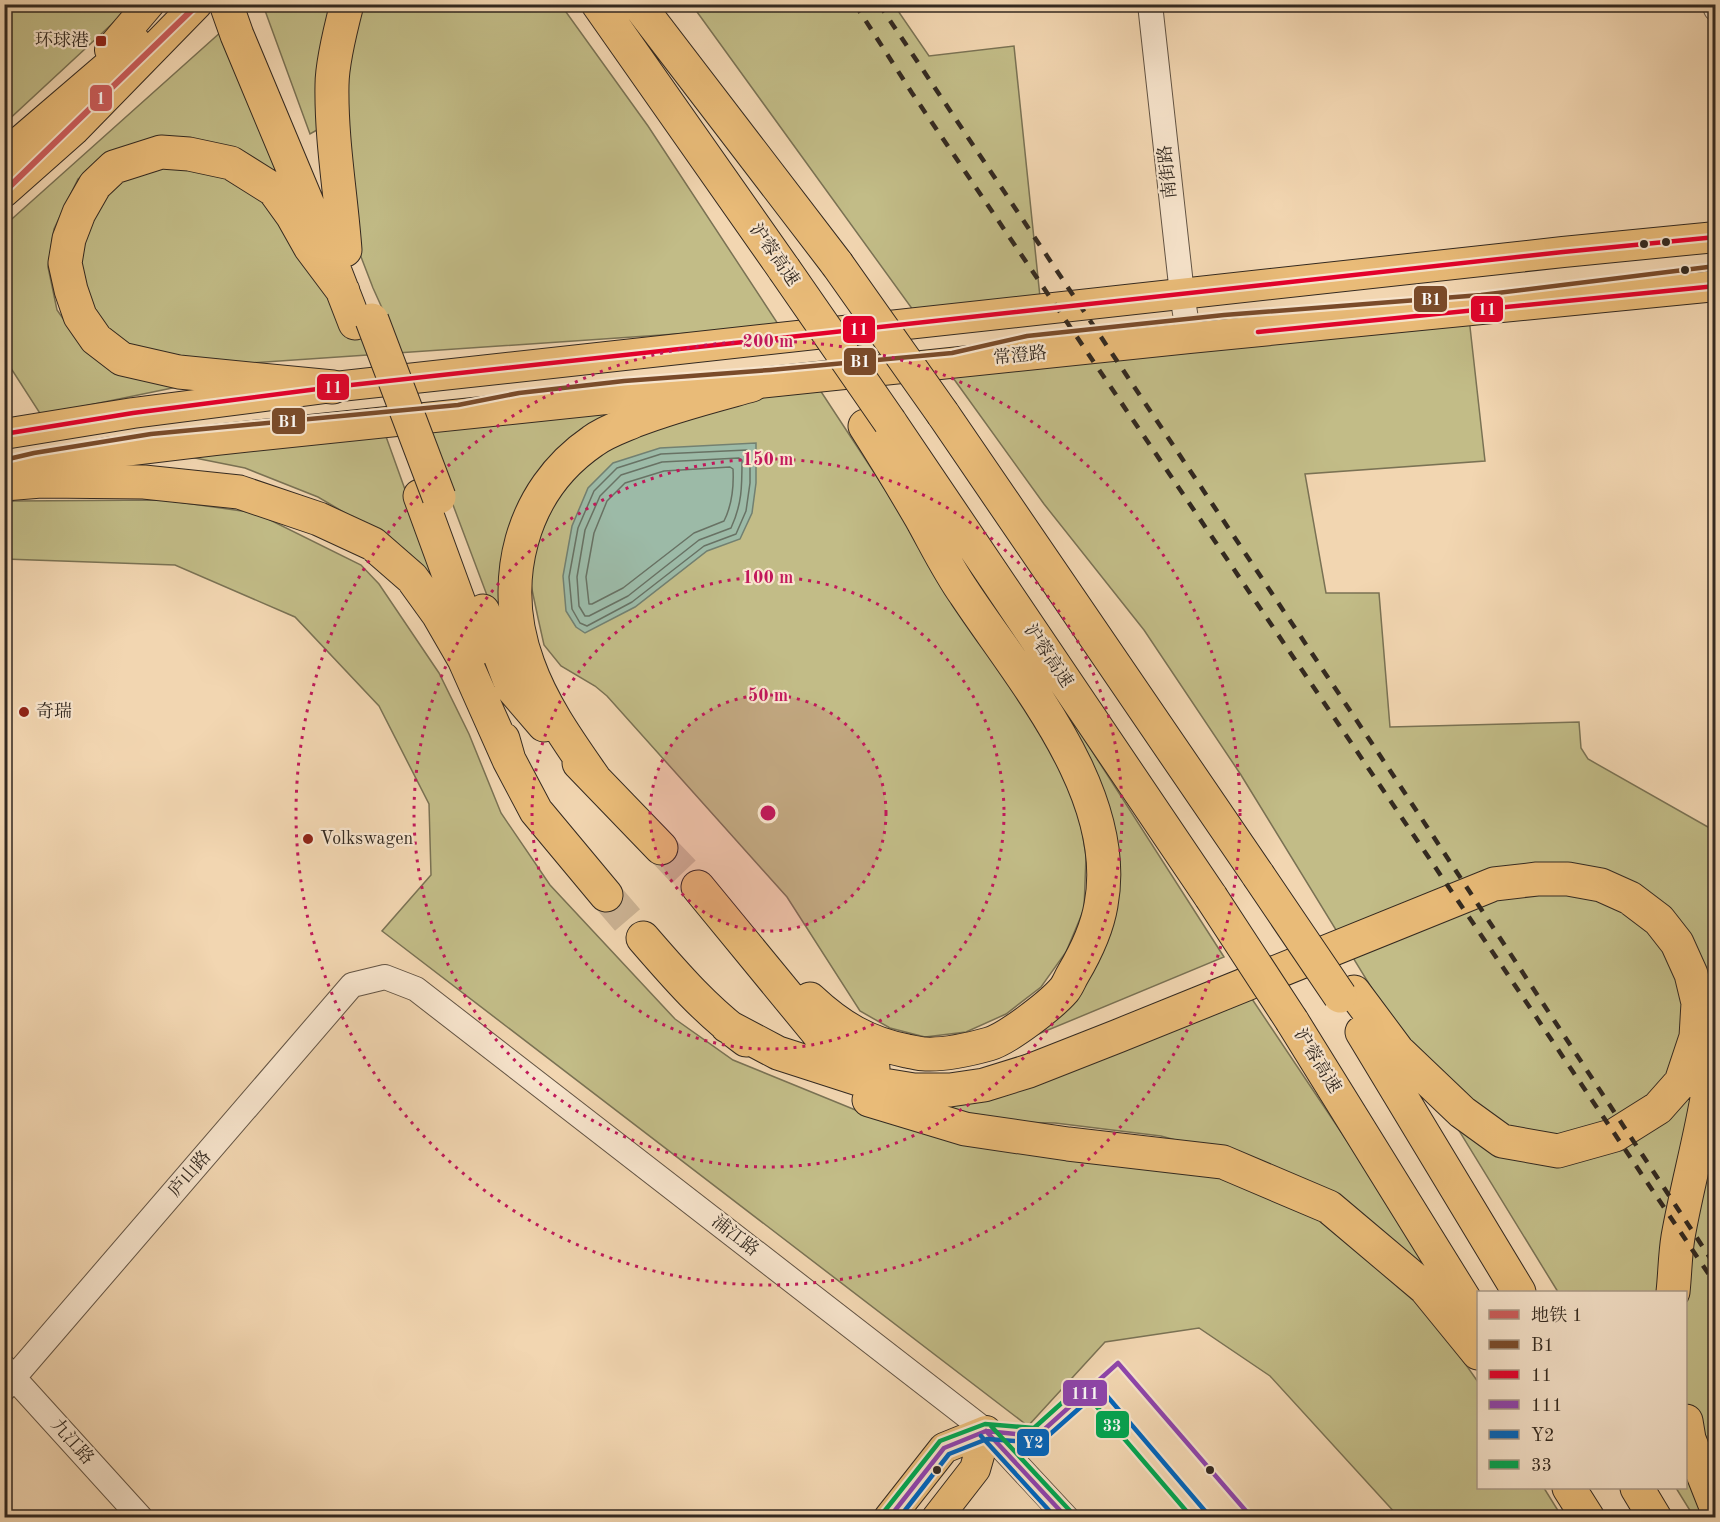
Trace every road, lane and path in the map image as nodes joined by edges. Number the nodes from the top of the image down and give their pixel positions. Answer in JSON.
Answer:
{"nodes":[{"id":1,"x":149,"y":4,"type":"edge"},
{"id":2,"x":171,"y":4,"type":"edge"},
{"id":3,"x":197,"y":4,"type":"edge"},
{"id":4,"x":347,"y":4,"type":"edge"},
{"id":5,"x":597,"y":4,"type":"edge"},
{"id":6,"x":638,"y":4,"type":"edge"},
{"id":7,"x":1150,"y":4,"type":"edge"},
{"id":8,"x":240,"y":17,"type":"edge"},
{"id":9,"x":46,"y":118,"type":"junction"},
{"id":10,"x":4,"y":154,"type":"edge"},
{"id":11,"x":4,"y":192,"type":"edge"},
{"id":12,"x":1716,"y":237,"type":"edge"},
{"id":13,"x":345,"y":250,"type":"junction"},
{"id":14,"x":1716,"y":286,"type":"edge"},
{"id":15,"x":343,"y":291,"type":"junction"},
{"id":16,"x":1182,"y":294,"type":"junction"},
{"id":17,"x":363,"y":321,"type":"junction"},
{"id":18,"x":1189,"y":338,"type":"junction"},
{"id":19,"x":752,"y":385,"type":"junction"},
{"id":20,"x":333,"y":387,"type":"junction"},
{"id":21,"x":878,"y":424,"type":"junction"},
{"id":22,"x":4,"y":435,"type":"edge"},
{"id":23,"x":4,"y":474,"type":"edge"},
{"id":24,"x":4,"y":484,"type":"edge"},
{"id":25,"x":430,"y":496,"type":"junction"},
{"id":26,"x":509,"y":760,"type":"junction"},
{"id":27,"x":594,"y":778,"type":"junction"},
{"id":28,"x":661,"y":848,"type":"tunnel mouth"},
{"id":29,"x":698,"y":887,"type":"tunnel mouth"},
{"id":30,"x":606,"y":895,"type":"tunnel mouth"},
{"id":31,"x":735,"y":931,"type":"junction"},
{"id":32,"x":643,"y":938,"type":"tunnel mouth"},
{"id":33,"x":385,"y":977,"type":"joint"},
{"id":34,"x":1347,"y":994,"type":"junction"},
{"id":35,"x":727,"y":1026,"type":"junction"},
{"id":36,"x":1518,"y":1291,"type":"edge"},
{"id":37,"x":1673,"y":1291,"type":"edge"},
{"id":38,"x":1477,"y":1318,"type":"edge"},
{"id":39,"x":1477,"y":1351,"type":"edge"},
{"id":40,"x":8,"y":1378,"type":"edge"},
{"id":41,"x":1687,"y":1427,"type":"edge"},
{"id":42,"x":986,"y":1431,"type":"junction"},
{"id":43,"x":1570,"y":1489,"type":"edge"},
{"id":44,"x":1583,"y":1489,"type":"edge"},
{"id":45,"x":1638,"y":1489,"type":"edge"},
{"id":46,"x":1716,"y":1507,"type":"edge"},
{"id":47,"x":141,"y":1518,"type":"edge"},
{"id":48,"x":889,"y":1518,"type":"edge"},
{"id":49,"x":937,"y":1518,"type":"edge"},
{"id":50,"x":1067,"y":1518,"type":"edge"},
{"id":51,"x":1588,"y":1518,"type":"edge"},
{"id":52,"x":1600,"y":1518,"type":"edge"},
{"id":53,"x":1655,"y":1518,"type":"edge"}],
"edges":[{"from":1,"to":9,"type":"main road"},
{"from":2,"to":9,"type":"main road"},
{"from":3,"to":11,"type":"main road"},
{"from":4,"to":13,"type":"highway"},
{"from":5,"to":21,"type":"highway"},
{"from":6,"to":34,"type":"highway","bridge":true},
{"from":7,"to":16,"type":"street","name":"南街路"},
{"from":8,"to":13,"type":"highway"},
{"from":8,"to":15,"type":"highway"},
{"from":9,"to":10,"type":"main road"},
{"from":12,"to":16,"type":"main road"},
{"from":13,"to":17,"type":"highway"},
{"from":14,"to":18,"type":"main road","name":"常澄路"},
{"from":15,"to":17,"type":"highway"},
{"from":15,"to":20,"type":"highway"},
{"from":16,"to":18,"type":"street","name":"南街路"},
{"from":16,"to":20,"type":"main road"},
{"from":17,"to":25,"type":"highway"},
{"from":18,"to":19,"type":"main road","name":"常澄路"},
{"from":19,"to":23,"type":"main road","name":"常澄路"},
{"from":19,"to":27,"type":"highway"},
{"from":20,"to":22,"type":"main road"},
{"from":21,"to":31,"type":"highway"},
{"from":21,"to":38,"type":"highway","name":"沪蓉高速","bridge":true},
{"from":24,"to":26,"type":"highway"},
{"from":25,"to":26,"type":"highway"},
{"from":25,"to":27,"type":"highway"},
{"from":26,"to":30,"type":"highway"},
{"from":27,"to":28,"type":"highway"},
{"from":29,"to":31,"type":"highway"},
{"from":31,"to":37,"type":"highway"},
{"from":32,"to":35,"type":"highway"},
{"from":33,"to":40,"type":"street","name":"庐山路"},
{"from":33,"to":42,"type":"street","name":"浦江路"},
{"from":34,"to":35,"type":"highway"},
{"from":34,"to":36,"type":"highway"},
{"from":35,"to":39,"type":"highway"},
{"from":40,"to":47,"type":"street","name":"九江路"},
{"from":41,"to":46,"type":"highway"},
{"from":42,"to":48,"type":"main road"},
{"from":42,"to":49,"type":"main road"},
{"from":42,"to":50,"type":"street","name":"浦江路"},
{"from":43,"to":51,"type":"highway"},
{"from":44,"to":52,"type":"highway"},
{"from":45,"to":53,"type":"highway"}]}
